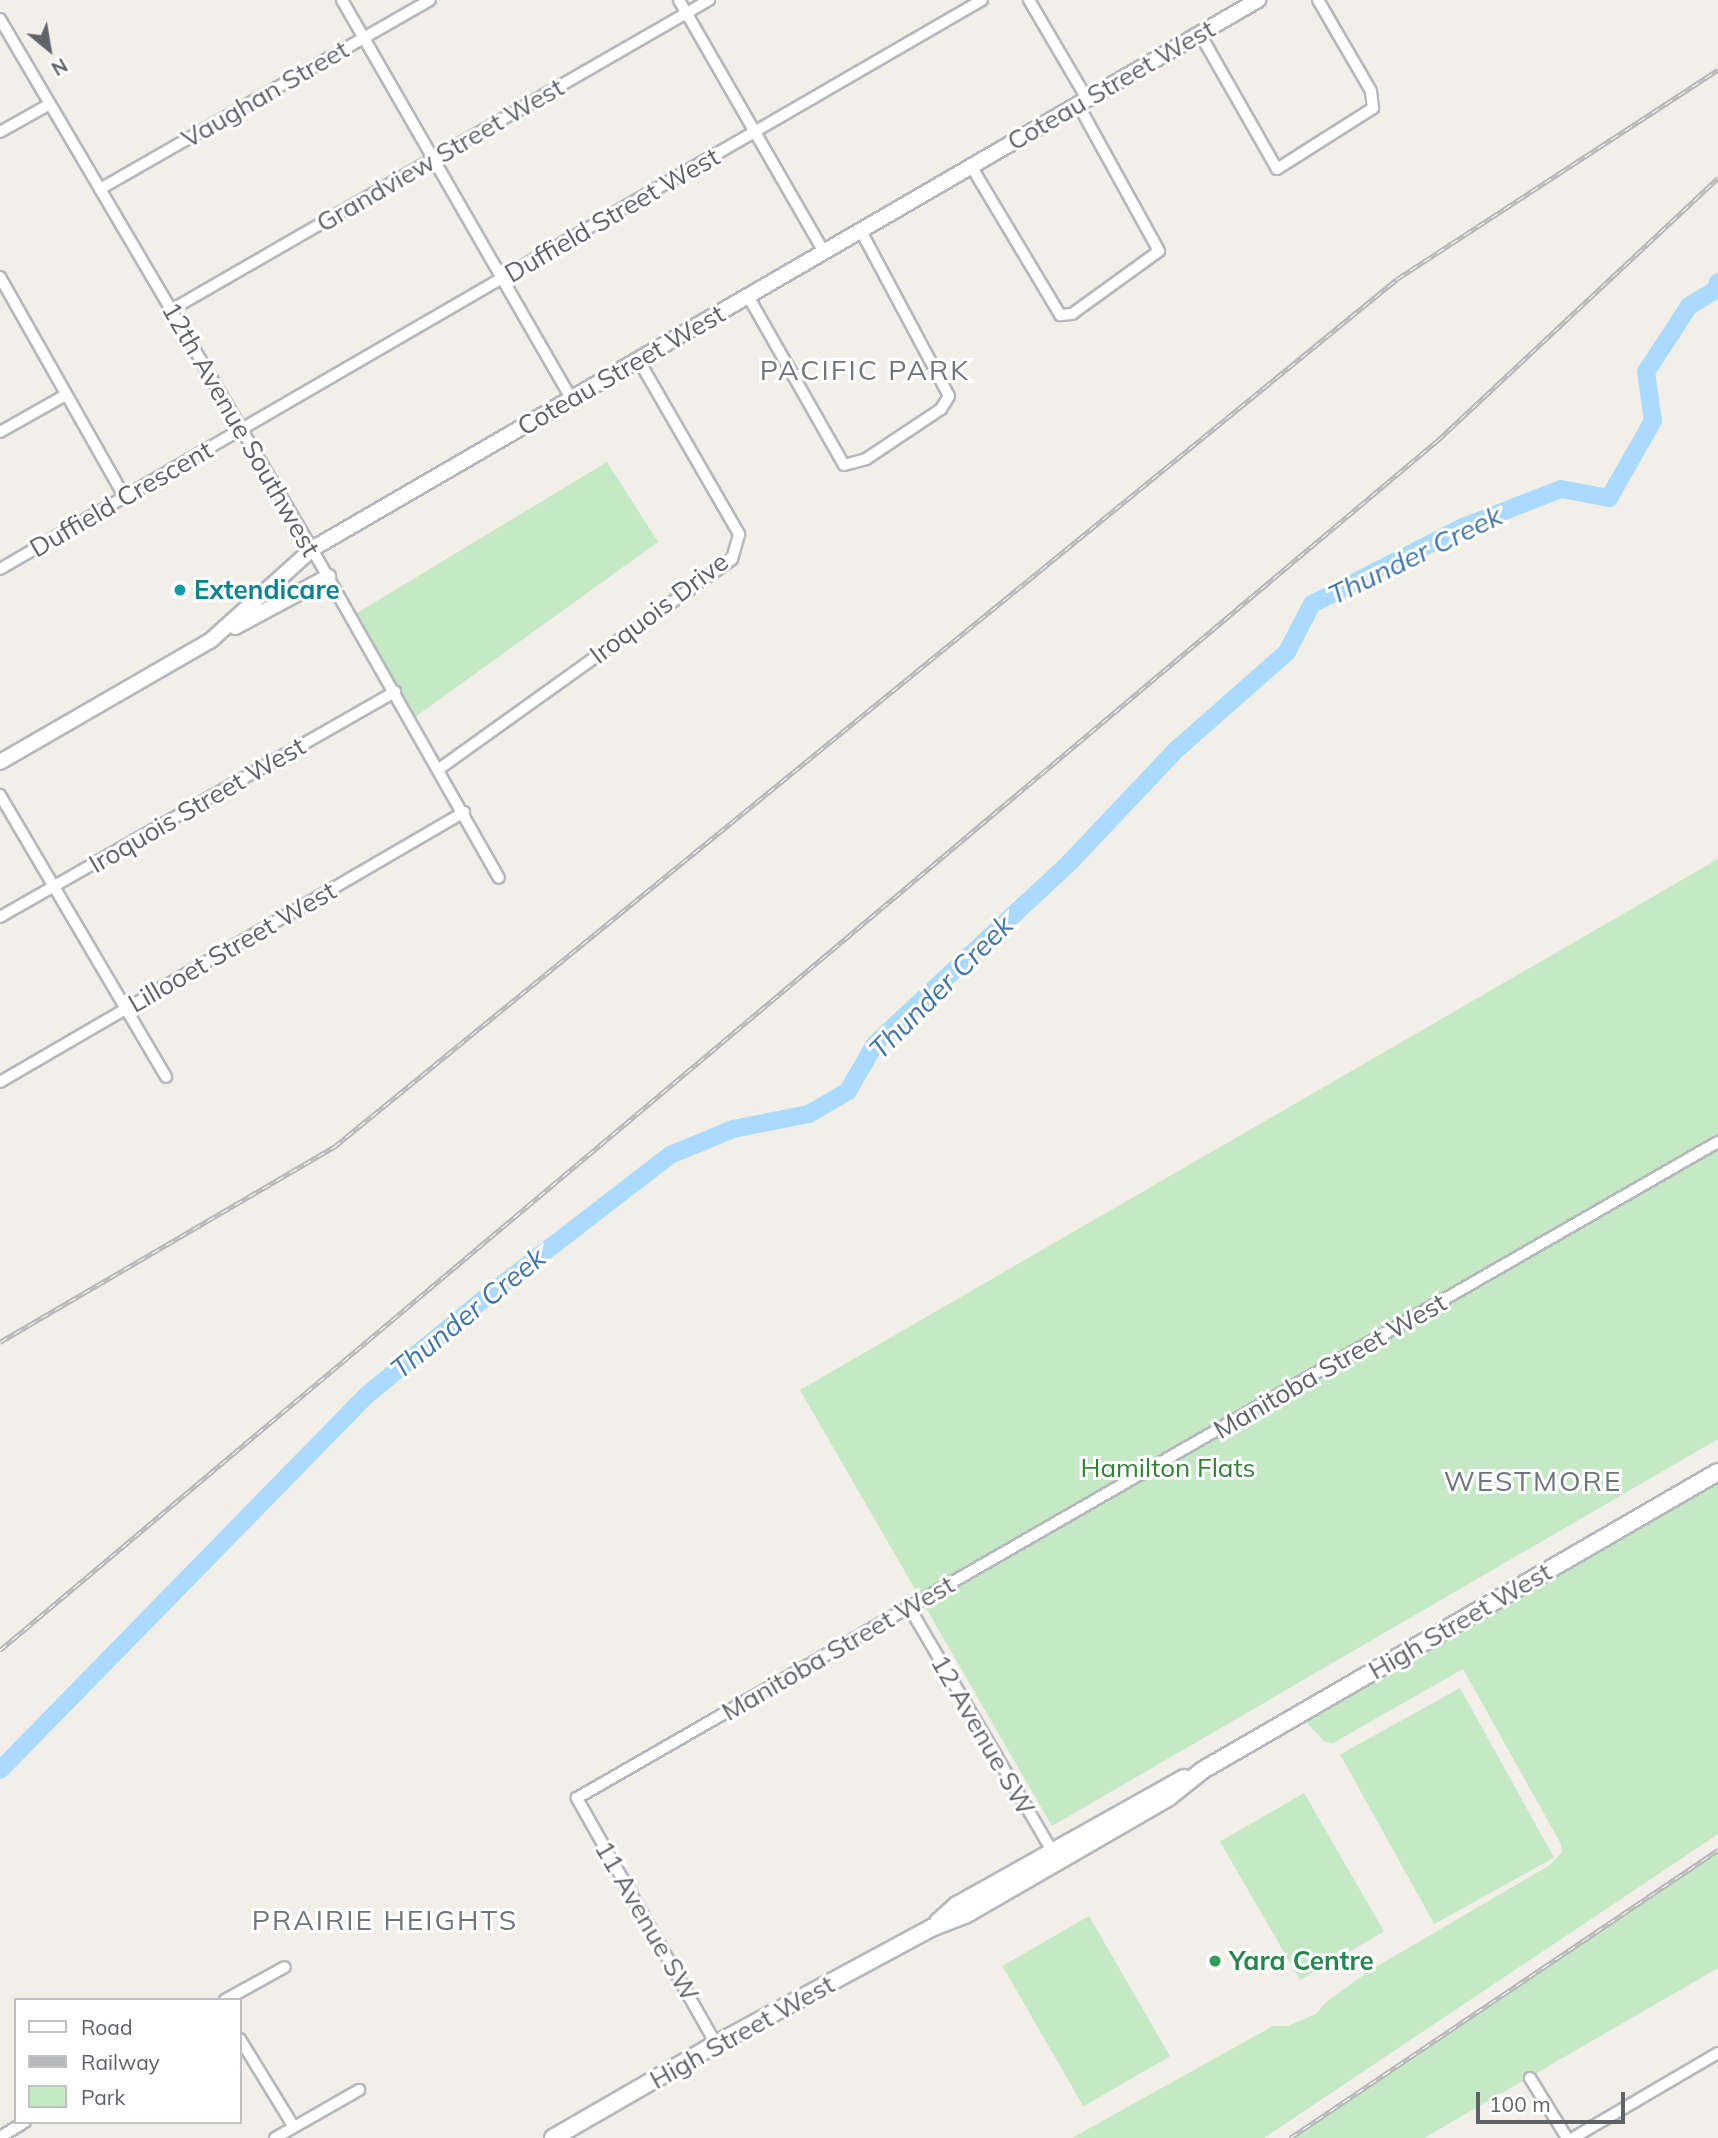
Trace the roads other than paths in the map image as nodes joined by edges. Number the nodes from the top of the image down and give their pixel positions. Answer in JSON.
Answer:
{"nodes":[{"id":1,"x":342,"y":0,"type":"edge"},
{"id":2,"x":430,"y":0,"type":"edge"},
{"id":3,"x":679,"y":0,"type":"edge"},
{"id":4,"x":709,"y":0,"type":"edge"},
{"id":5,"x":982,"y":0,"type":"edge"},
{"id":6,"x":1029,"y":0,"type":"edge"},
{"id":7,"x":1258,"y":0,"type":"edge"},
{"id":8,"x":1318,"y":0,"type":"edge"},
{"id":9,"x":687,"y":13,"type":"junction"},
{"id":10,"x":0,"y":19,"type":"edge"},
{"id":11,"x":1200,"y":34,"type":"junction"},
{"id":12,"x":363,"y":38,"type":"junction"},
{"id":13,"x":1083,"y":102,"type":"junction"},
{"id":14,"x":50,"y":104,"type":"junction"},
{"id":15,"x":754,"y":131,"type":"junction"},
{"id":16,"x":0,"y":132,"type":"edge"},
{"id":17,"x":433,"y":159,"type":"junction"},
{"id":18,"x":971,"y":166,"type":"junction"},
{"id":19,"x":100,"y":189,"type":"junction"},
{"id":20,"x":861,"y":230,"type":"junction"},
{"id":21,"x":824,"y":252,"type":"junction"},
{"id":22,"x":502,"y":279,"type":"junction"},
{"id":23,"x":1,"y":283,"type":"edge"},
{"id":24,"x":748,"y":296,"type":"junction"},
{"id":25,"x":171,"y":310,"type":"junction"},
{"id":26,"x":638,"y":359,"type":"junction"},
{"id":27,"x":64,"y":396,"type":"junction"},
{"id":28,"x":571,"y":399,"type":"junction"},
{"id":29,"x":242,"y":430,"type":"junction"},
{"id":30,"x":0,"y":432,"type":"edge"},
{"id":31,"x":124,"y":496,"type":"junction"},
{"id":32,"x":312,"y":548,"type":"junction"},
{"id":33,"x":0,"y":569,"type":"edge"},
{"id":34,"x":328,"y":577,"type":"junction"},
{"id":35,"x":210,"y":641,"type":"junction"},
{"id":36,"x":394,"y":692,"type":"junction"},
{"id":37,"x":0,"y":762,"type":"edge"},
{"id":38,"x":439,"y":769,"type":"junction"},
{"id":39,"x":0,"y":795,"type":"edge"},
{"id":40,"x":464,"y":812,"type":"junction"},
{"id":41,"x":499,"y":878,"type":"dead end"},
{"id":42,"x":55,"y":887,"type":"junction"},
{"id":43,"x":0,"y":918,"type":"edge"},
{"id":44,"x":127,"y":1009,"type":"junction"},
{"id":45,"x":166,"y":1077,"type":"dead end"},
{"id":46,"x":0,"y":1082,"type":"edge"},
{"id":47,"x":1718,"y":1142,"type":"edge"},
{"id":48,"x":1718,"y":1472,"type":"edge"},
{"id":49,"x":909,"y":1607,"type":"junction"},
{"id":50,"x":577,"y":1798,"type":"joint"},
{"id":51,"x":1055,"y":1856,"type":"junction"},
{"id":52,"x":285,"y":1967,"type":"dead end"},
{"id":53,"x":229,"y":1998,"type":"edge"},
{"id":54,"x":242,"y":2042,"type":"edge"},
{"id":55,"x":716,"y":2044,"type":"junction"},
{"id":56,"x":1718,"y":2053,"type":"edge"},
{"id":57,"x":1530,"y":2078,"type":"dead end"},
{"id":58,"x":359,"y":2090,"type":"dead end"},
{"id":59,"x":22,"y":2124,"type":"edge"},
{"id":60,"x":295,"y":2127,"type":"junction"},
{"id":61,"x":0,"y":2137,"type":"edge"},
{"id":62,"x":275,"y":2138,"type":"edge"},
{"id":63,"x":554,"y":2138,"type":"edge"},
{"id":64,"x":1567,"y":2138,"type":"edge"},
{"id":65,"x":1573,"y":2138,"type":"edge"}],
"edges":[{"from":1,"to":12,"type":"street"},
{"from":2,"to":12,"type":"street","name":"Vaughan Street"},
{"from":3,"to":9,"type":"street"},
{"from":4,"to":9,"type":"street","name":"Grandview Street West"},
{"from":5,"to":15,"type":"street","name":"Duffield Street West"},
{"from":6,"to":13,"type":"street"},
{"from":7,"to":11,"type":"street","name":"Coteau Street West"},
{"from":8,"to":11,"type":"street"},
{"from":9,"to":15,"type":"street"},
{"from":9,"to":17,"type":"street","name":"Grandview Street West"},
{"from":10,"to":14,"type":"street","name":"12th Avenue Southwest"},
{"from":11,"to":13,"type":"street","name":"Coteau Street West"},
{"from":12,"to":17,"type":"street"},
{"from":12,"to":19,"type":"street","name":"Vaughan Street"},
{"from":13,"to":18,"type":"street","name":"Coteau Street West"},
{"from":13,"to":18,"type":"street"},
{"from":14,"to":16,"type":"street"},
{"from":14,"to":19,"type":"street","name":"12th Avenue Southwest"},
{"from":15,"to":21,"type":"street"},
{"from":15,"to":22,"type":"street","name":"Duffield Street West"},
{"from":17,"to":22,"type":"street"},
{"from":17,"to":25,"type":"street","name":"Grandview Street West"},
{"from":18,"to":20,"type":"street","name":"Coteau Street West"},
{"from":19,"to":25,"type":"street","name":"12th Avenue Southwest"},
{"from":20,"to":21,"type":"street","name":"Coteau Street West"},
{"from":20,"to":24,"type":"street"},
{"from":21,"to":24,"type":"street","name":"Coteau Street West"},
{"from":22,"to":28,"type":"street"},
{"from":22,"to":29,"type":"street","name":"Duffield Street West"},
{"from":23,"to":27,"type":"street"},
{"from":24,"to":26,"type":"street","name":"Coteau Street West"},
{"from":25,"to":29,"type":"street","name":"12th Avenue Southwest"},
{"from":26,"to":28,"type":"street","name":"Coteau Street West"},
{"from":26,"to":38,"type":"street","name":"Iroquois Drive"},
{"from":27,"to":30,"type":"street"},
{"from":27,"to":31,"type":"street"},
{"from":28,"to":32,"type":"street","name":"Coteau Street West"},
{"from":29,"to":31,"type":"street","name":"Duffield Crescent"},
{"from":29,"to":32,"type":"street","name":"12th Avenue Southwest"},
{"from":31,"to":33,"type":"street","name":"Duffield Crescent"},
{"from":32,"to":34,"type":"street","name":"12th Avenue Southwest"},
{"from":32,"to":35,"type":"street","name":"Coteau Street West"},
{"from":34,"to":35,"type":"street"},
{"from":34,"to":36,"type":"street","name":"12th Avenue Southwest"},
{"from":35,"to":37,"type":"street","name":"Coteau Street West"},
{"from":36,"to":38,"type":"street","name":"12th Avenue Southwest"},
{"from":36,"to":42,"type":"street","name":"Iroquois Street West"},
{"from":38,"to":40,"type":"street","name":"12th Avenue Southwest"},
{"from":39,"to":42,"type":"street"},
{"from":40,"to":41,"type":"street","name":"12th Avenue Southwest"},
{"from":40,"to":44,"type":"street","name":"Lillooet Street West"},
{"from":42,"to":43,"type":"street","name":"Iroquois Street West"},
{"from":42,"to":44,"type":"street"},
{"from":44,"to":45,"type":"street"},
{"from":44,"to":46,"type":"street","name":"Lillooet Street West"},
{"from":47,"to":49,"type":"street","name":"Manitoba Street West"},
{"from":48,"to":51,"type":"main road","name":"High Street West"},
{"from":49,"to":50,"type":"street","name":"Manitoba Street West"},
{"from":49,"to":51,"type":"street","name":"12 Avenue SW"},
{"from":50,"to":55,"type":"street","name":"11 Avenue SW"},
{"from":51,"to":55,"type":"main road","name":"High Street West"},
{"from":52,"to":53,"type":"street"},
{"from":54,"to":60,"type":"street"},
{"from":55,"to":63,"type":"main road","name":"High Street West"},
{"from":56,"to":65,"type":"street"},
{"from":57,"to":64,"type":"street"},
{"from":58,"to":60,"type":"street"},
{"from":59,"to":61,"type":"street"},
{"from":60,"to":62,"type":"street"}]}
